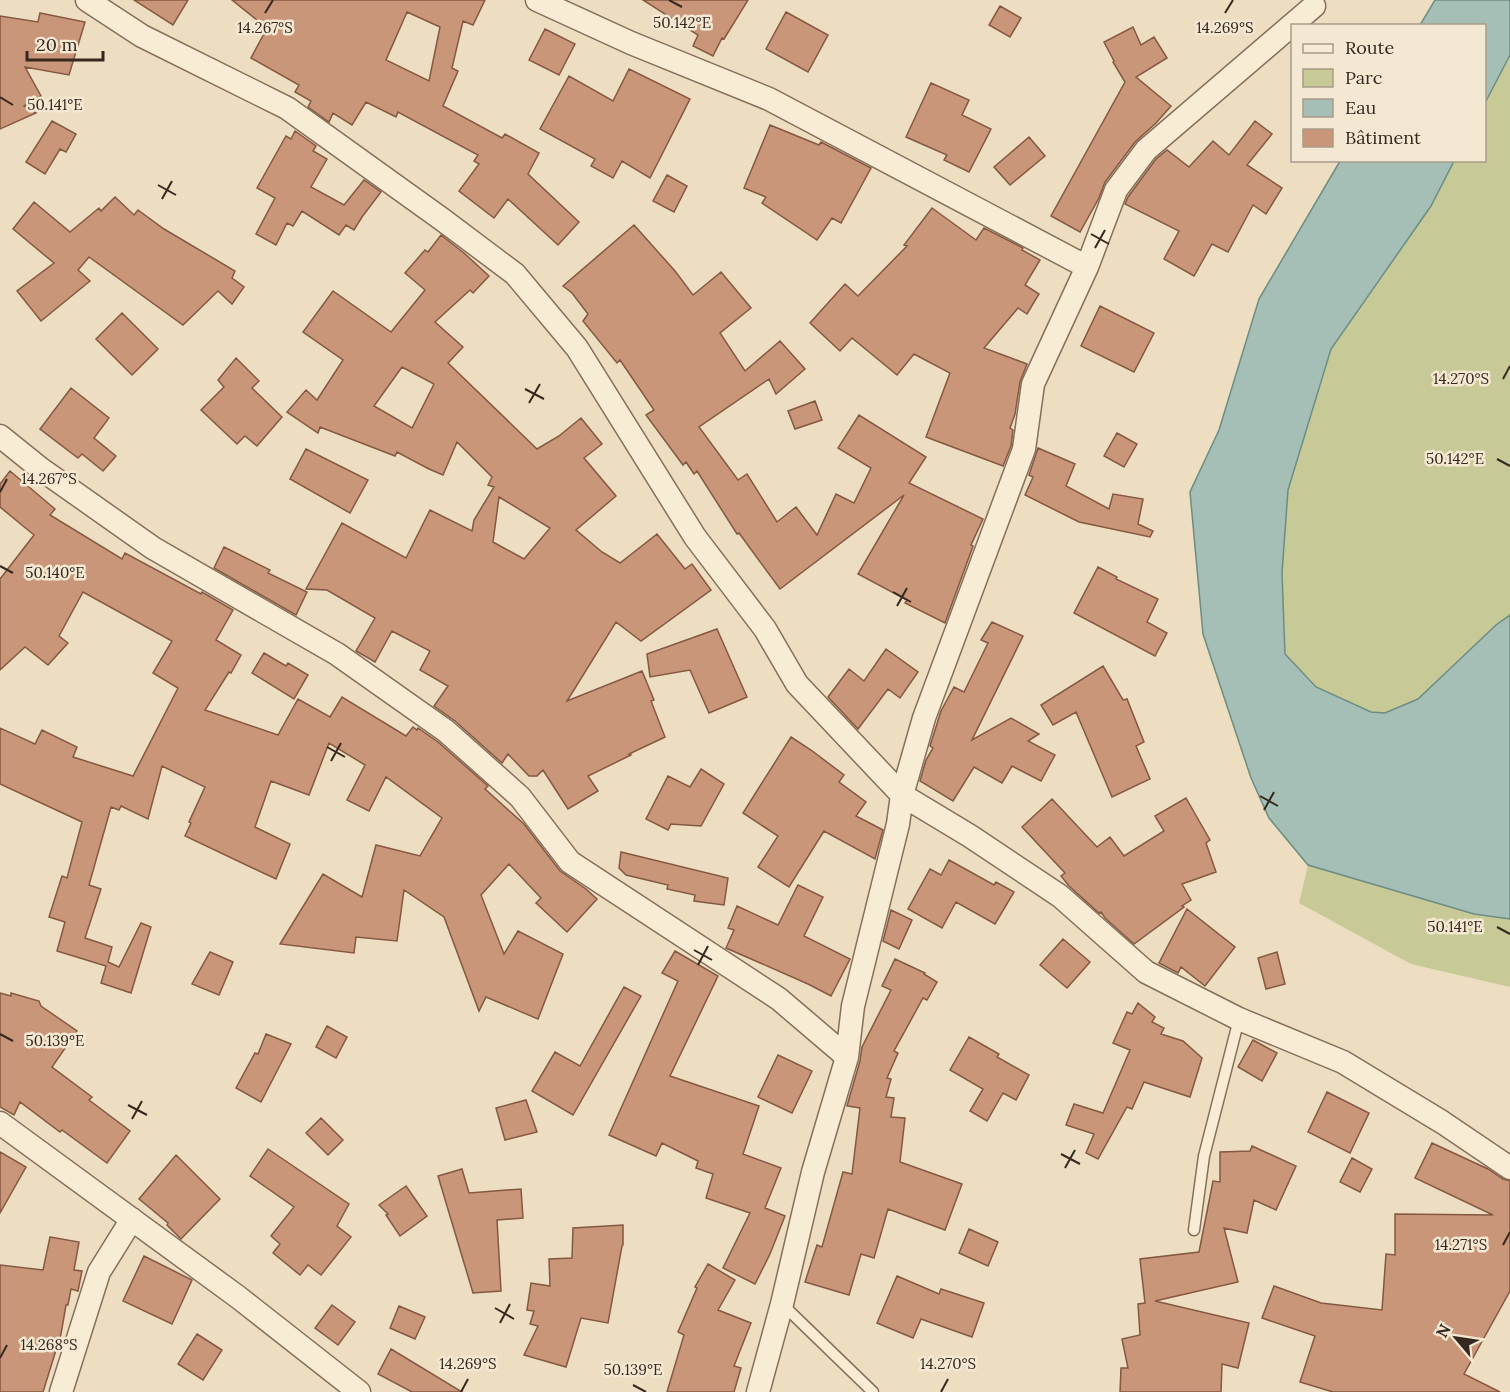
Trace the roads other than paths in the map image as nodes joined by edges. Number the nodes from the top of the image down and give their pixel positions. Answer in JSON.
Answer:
{"nodes":[{"id":1,"x":87,"y":0,"type":"edge"},
{"id":2,"x":537,"y":0,"type":"edge"},
{"id":3,"x":1314,"y":6,"type":"dead end"},
{"id":4,"x":1293,"y":24,"type":"edge"},
{"id":5,"x":1291,"y":26,"type":"edge"},
{"id":6,"x":1087,"y":267,"type":"junction"},
{"id":7,"x":0,"y":436,"type":"edge"},
{"id":8,"x":902,"y":795,"type":"junction"},
{"id":9,"x":1239,"y":1019,"type":"junction"},
{"id":10,"x":847,"y":1057,"type":"junction"},
{"id":11,"x":0,"y":1123,"type":"edge"},
{"id":12,"x":1510,"y":1168,"type":"edge"},
{"id":13,"x":132,"y":1219,"type":"junction"},
{"id":14,"x":1194,"y":1230,"type":"dead end"},
{"id":15,"x":782,"y":1304,"type":"junction"},
{"id":16,"x":61,"y":1392,"type":"edge"},
{"id":17,"x":359,"y":1392,"type":"edge"},
{"id":18,"x":758,"y":1392,"type":"edge"},
{"id":19,"x":873,"y":1392,"type":"edge"}],
"edges":[{"from":1,"to":8,"type":"street"},
{"from":2,"to":6,"type":"street"},
{"from":3,"to":4,"type":"street"},
{"from":5,"to":6,"type":"street"},
{"from":6,"to":8,"type":"street"},
{"from":7,"to":10,"type":"street"},
{"from":8,"to":9,"type":"street"},
{"from":8,"to":10,"type":"street"},
{"from":9,"to":12,"type":"street"},
{"from":9,"to":14,"type":"lane"},
{"from":10,"to":15,"type":"street"},
{"from":11,"to":13,"type":"street"},
{"from":13,"to":16,"type":"street"},
{"from":13,"to":17,"type":"street"},
{"from":15,"to":18,"type":"street"},
{"from":15,"to":19,"type":"lane"}]}
